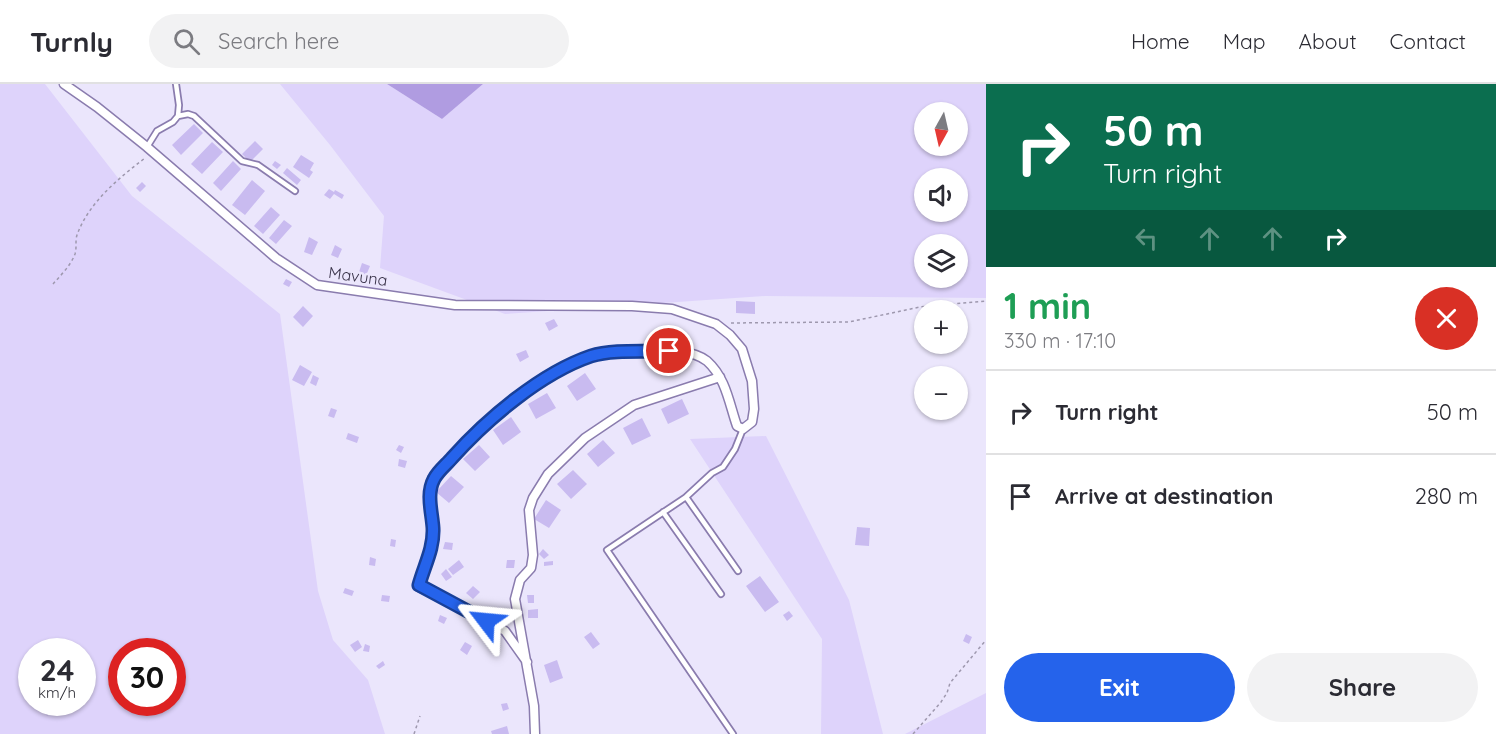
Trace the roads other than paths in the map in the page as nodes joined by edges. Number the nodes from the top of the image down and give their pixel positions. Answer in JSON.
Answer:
{"nodes":[{"id":1,"x":64,"y":84,"type":"edge"},
{"id":2,"x":176,"y":84,"type":"edge"},
{"id":3,"x":178,"y":116,"type":"junction"},
{"id":4,"x":150,"y":149,"type":"junction"},
{"id":5,"x":295,"y":191,"type":"dead end"},
{"id":6,"x":720,"y":377,"type":"junction"},
{"id":7,"x":743,"y":429,"type":"junction"},
{"id":8,"x":686,"y":497,"type":"junction"},
{"id":9,"x":663,"y":512,"type":"junction"},
{"id":10,"x":738,"y":571,"type":"dead end"},
{"id":11,"x":721,"y":594,"type":"dead end"},
{"id":12,"x":526,"y":662,"type":"junction"},
{"id":13,"x":535,"y":734,"type":"edge"},
{"id":14,"x":733,"y":734,"type":"edge"}],
"edges":[{"from":1,"to":4,"type":"street","name":"Mavuna"},
{"from":2,"to":3,"type":"lane"},
{"from":3,"to":4,"type":"lane"},
{"from":3,"to":5,"type":"lane"},
{"from":4,"to":7,"type":"street","name":"Mavuna"},
{"from":6,"to":7,"type":"street"},
{"from":6,"to":12,"type":"street"},
{"from":6,"to":12,"type":"street"},
{"from":7,"to":8,"type":"lane"},
{"from":8,"to":9,"type":"lane"},
{"from":8,"to":10,"type":"lane"},
{"from":9,"to":11,"type":"lane"},
{"from":9,"to":14,"type":"lane"},
{"from":12,"to":13,"type":"street"}]}
